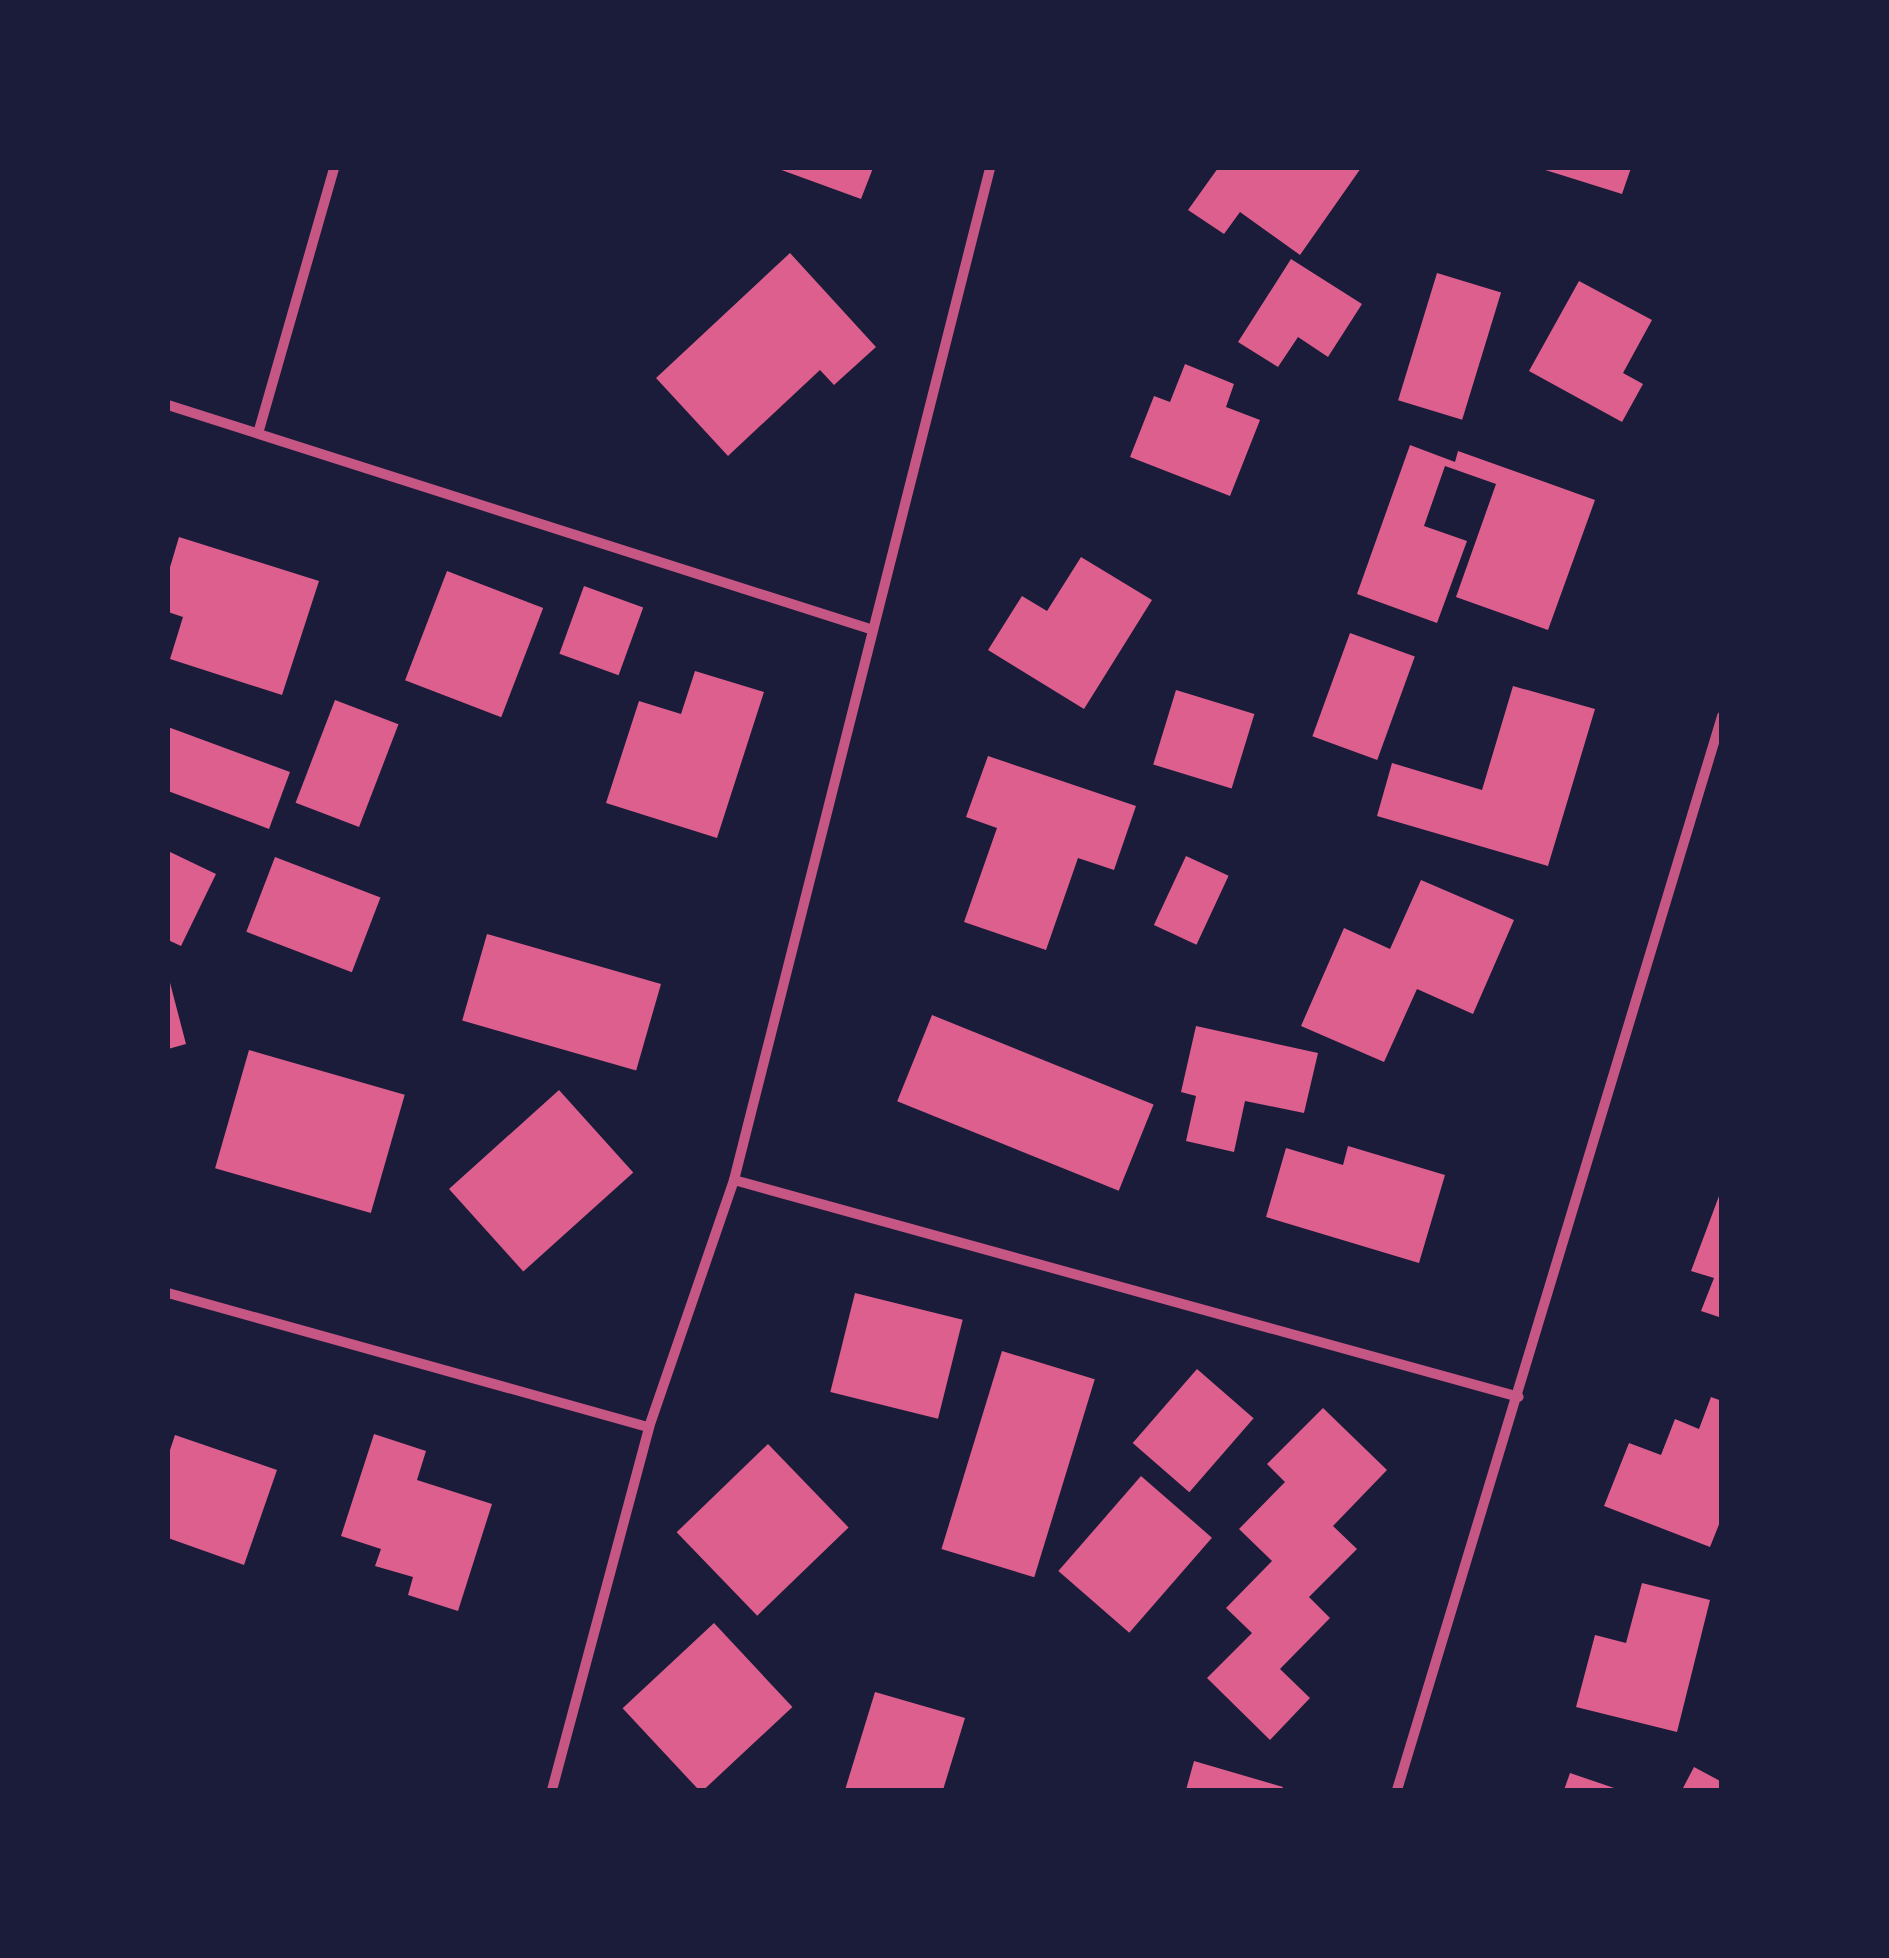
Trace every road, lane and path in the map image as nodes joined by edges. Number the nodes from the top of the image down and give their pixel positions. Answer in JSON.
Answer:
{"nodes":[{"id":1,"x":334,"y":168,"type":"edge"},
{"id":2,"x":990,"y":168,"type":"edge"},
{"id":3,"x":168,"y":405,"type":"edge"},
{"id":4,"x":260,"y":430,"type":"junction"},
{"id":5,"x":870,"y":630,"type":"junction"},
{"id":6,"x":1722,"y":716,"type":"edge"},
{"id":7,"x":734,"y":1180,"type":"junction"},
{"id":8,"x":168,"y":1293,"type":"edge"},
{"id":9,"x":1519,"y":1397,"type":"junction"},
{"id":10,"x":649,"y":1427,"type":"junction"},
{"id":11,"x":552,"y":1790,"type":"edge"},
{"id":12,"x":1397,"y":1790,"type":"edge"}],
"edges":[{"from":1,"to":4,"type":"street"},
{"from":2,"to":5,"type":"street"},
{"from":3,"to":4,"type":"street"},
{"from":4,"to":5,"type":"street"},
{"from":5,"to":7,"type":"street"},
{"from":6,"to":9,"type":"street"},
{"from":7,"to":9,"type":"street"},
{"from":7,"to":10,"type":"street"},
{"from":8,"to":10,"type":"street"},
{"from":9,"to":12,"type":"street"},
{"from":10,"to":11,"type":"street"}]}
